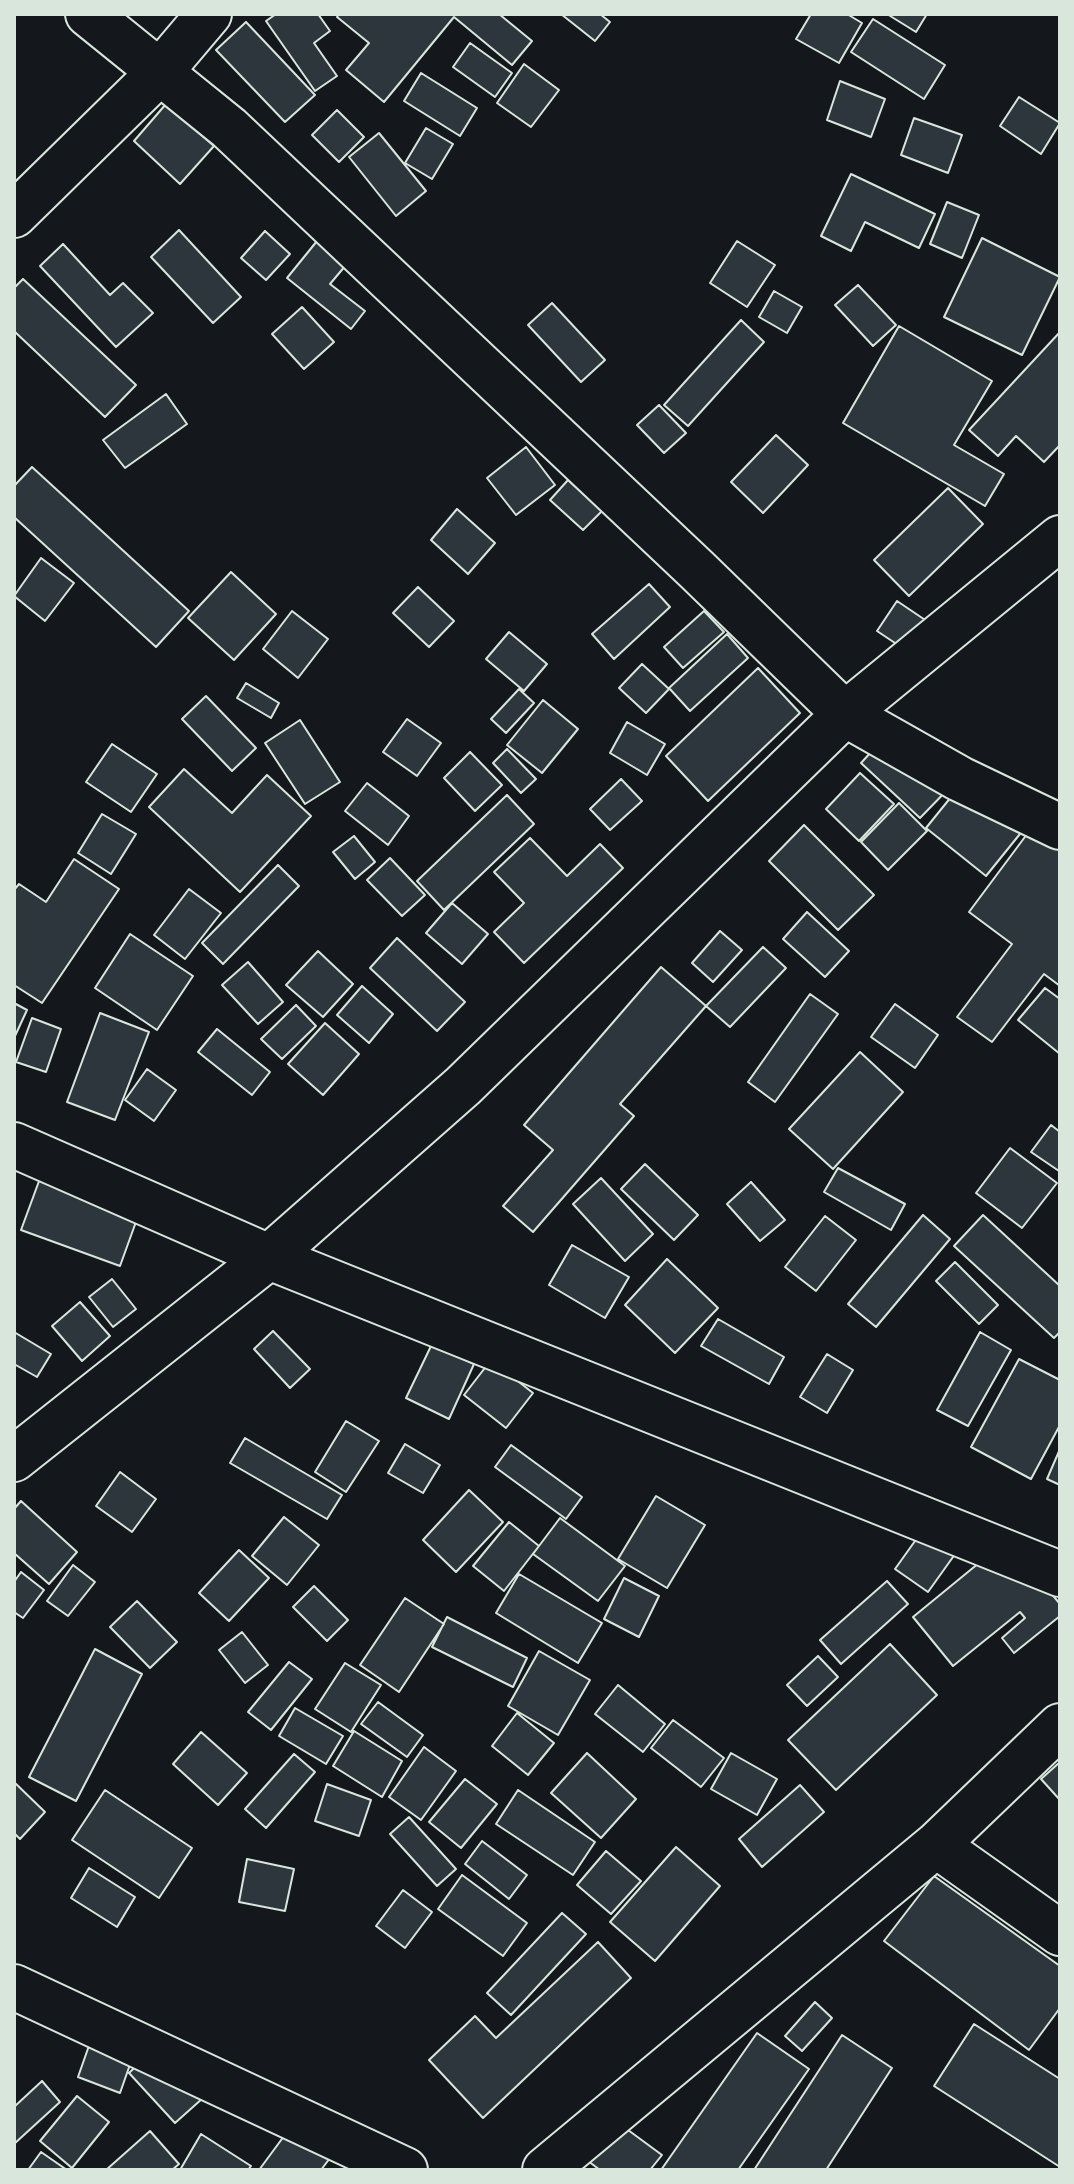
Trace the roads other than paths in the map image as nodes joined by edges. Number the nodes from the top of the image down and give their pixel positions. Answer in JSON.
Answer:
{"nodes":[{"id":1,"x":88,"y":14,"type":"edge"},
{"id":2,"x":209,"y":14,"type":"edge"},
{"id":3,"x":160,"y":72,"type":"junction"},
{"id":4,"x":14,"y":215,"type":"edge"},
{"id":5,"x":1060,"y":538,"type":"edge"},
{"id":6,"x":845,"y":714,"type":"junction"},
{"id":7,"x":1060,"y":827,"type":"edge"},
{"id":8,"x":14,"y":1145,"type":"edge"},
{"id":9,"x":269,"y":1257,"type":"junction"},
{"id":10,"x":14,"y":1459,"type":"edge"},
{"id":11,"x":1060,"y":1574,"type":"edge"},
{"id":12,"x":1060,"y":1726,"type":"edge"},
{"id":13,"x":936,"y":1845,"type":"junction"},
{"id":14,"x":1060,"y":1933,"type":"edge"},
{"id":15,"x":14,"y":1987,"type":"edge"},
{"id":16,"x":405,"y":2170,"type":"edge"},
{"id":17,"x":545,"y":2170,"type":"edge"}],
"edges":[{"from":1,"to":3,"type":"street"},
{"from":2,"to":3,"type":"street"},
{"from":3,"to":4,"type":"street"},
{"from":3,"to":6,"type":"street"},
{"from":5,"to":6,"type":"street"},
{"from":6,"to":7,"type":"street"},
{"from":6,"to":9,"type":"street"},
{"from":8,"to":9,"type":"street"},
{"from":9,"to":10,"type":"street"},
{"from":9,"to":11,"type":"street"},
{"from":12,"to":13,"type":"street"},
{"from":13,"to":14,"type":"street"},
{"from":13,"to":17,"type":"street"},
{"from":15,"to":16,"type":"street"}]}
